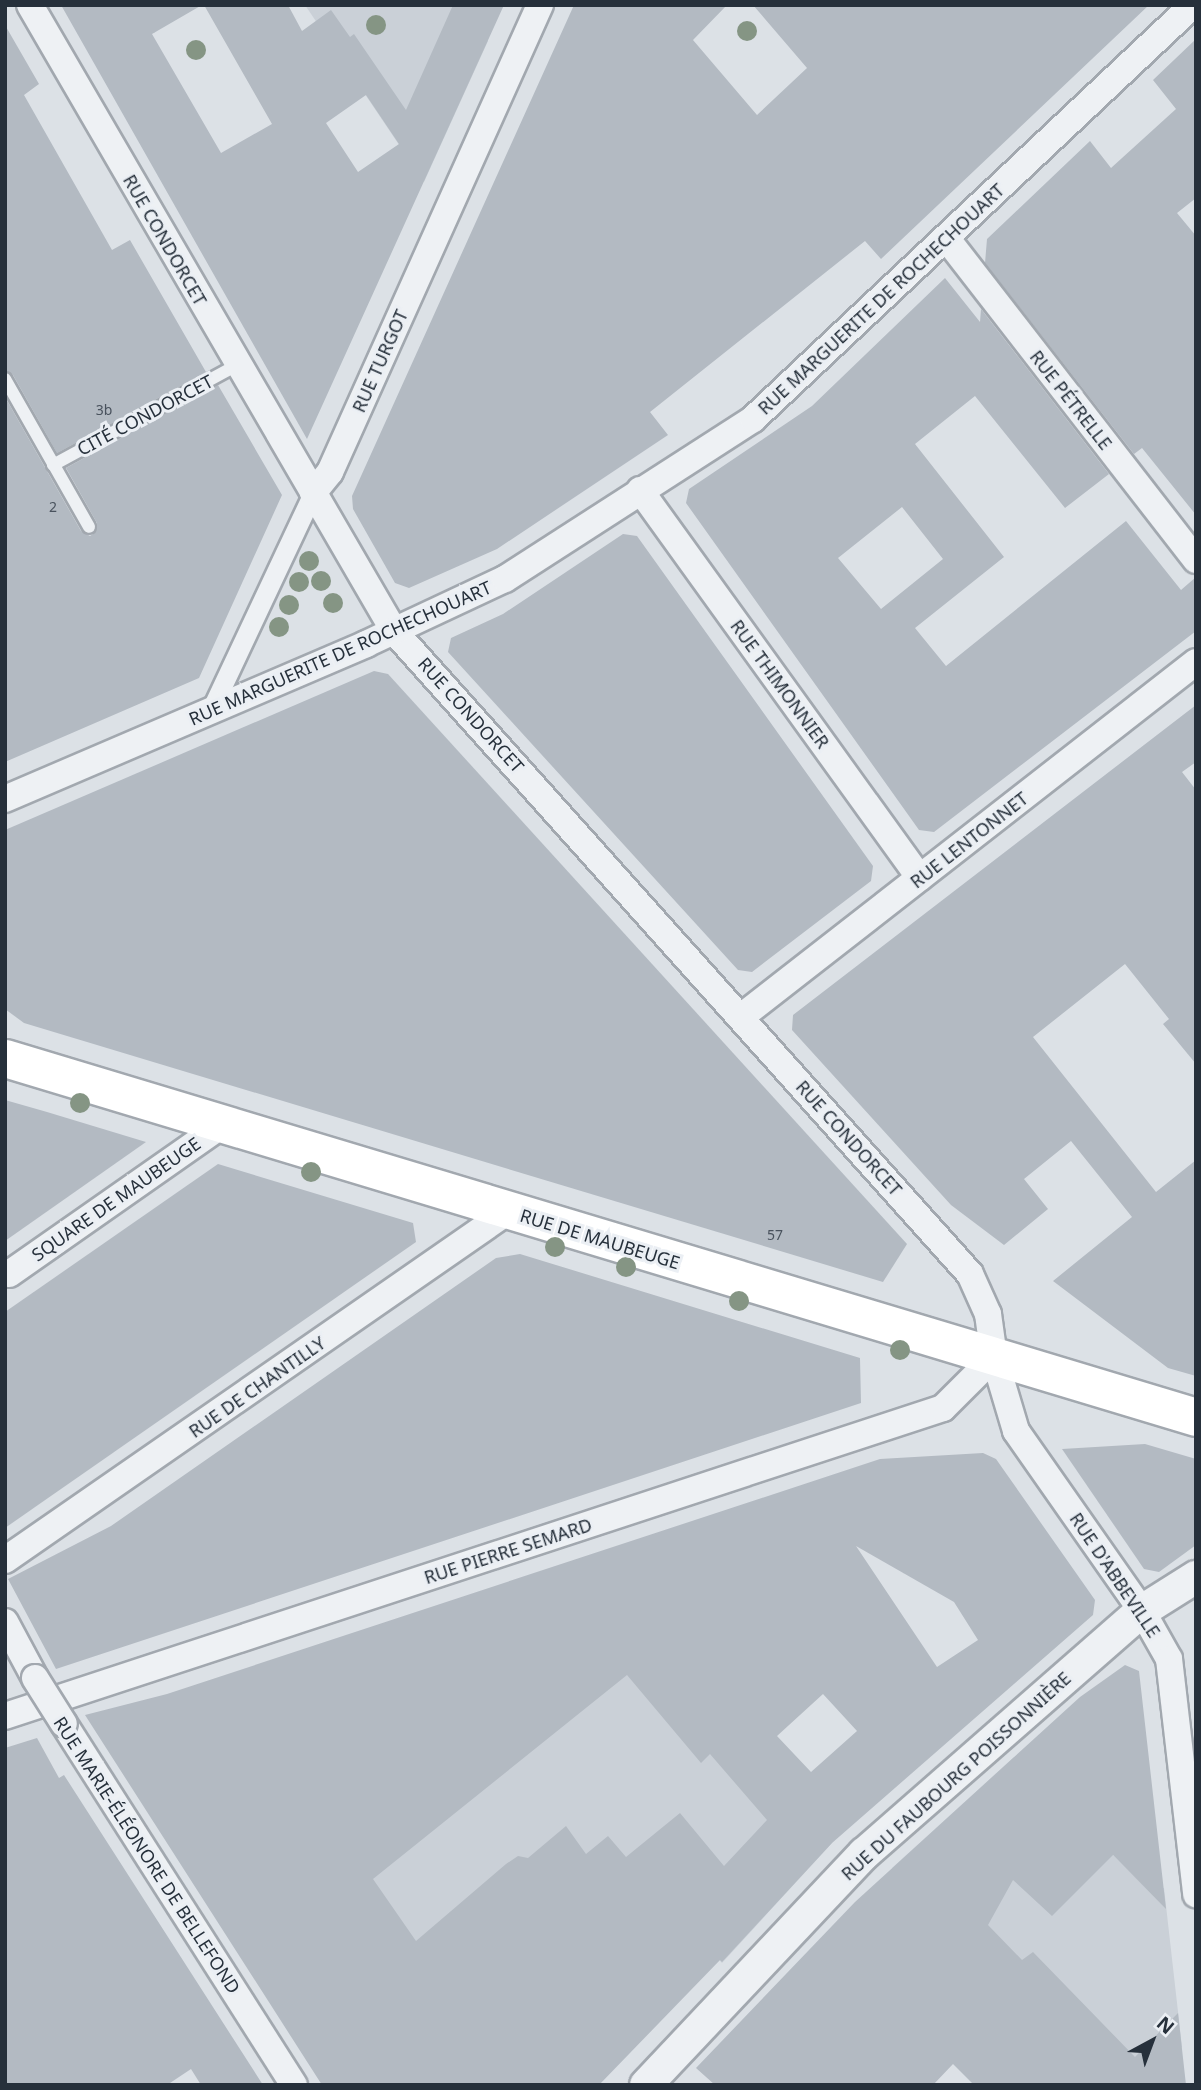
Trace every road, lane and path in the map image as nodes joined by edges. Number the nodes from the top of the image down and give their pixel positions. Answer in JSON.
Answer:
{"nodes":[{"id":1,"x":30,"y":5,"type":"edge"},
{"id":2,"x":540,"y":5,"type":"edge"},
{"id":3,"x":1193,"y":5,"type":"edge"},
{"id":4,"x":947,"y":239,"type":"junction"},
{"id":5,"x":237,"y":365,"type":"junction"},
{"id":6,"x":5,"y":379,"type":"edge"},
{"id":7,"x":53,"y":465,"type":"junction"},
{"id":8,"x":640,"y":490,"type":"junction"},
{"id":9,"x":313,"y":493,"type":"junction"},
{"id":10,"x":89,"y":527,"type":"dead end"},
{"id":11,"x":1196,"y":560,"type":"edge"},
{"id":12,"x":394,"y":631,"type":"junction"},
{"id":13,"x":1196,"y":662,"type":"edge"},
{"id":14,"x":210,"y":712,"type":"junction"},
{"id":15,"x":5,"y":799,"type":"edge"},
{"id":16,"x":920,"y":878,"type":"junction"},
{"id":17,"x":741,"y":1017,"type":"junction"},
{"id":18,"x":5,"y":1058,"type":"edge"},
{"id":19,"x":223,"y":1124,"type":"junction"},
{"id":20,"x":507,"y":1212,"type":"junction"},
{"id":21,"x":9,"y":1273,"type":"dead end"},
{"id":22,"x":994,"y":1357,"type":"junction"},
{"id":23,"x":1196,"y":1417,"type":"edge"},
{"id":24,"x":5,"y":1560,"type":"edge"},
{"id":25,"x":1196,"y":1577,"type":"edge"},
{"id":26,"x":1142,"y":1611,"type":"junction"},
{"id":27,"x":5,"y":1622,"type":"edge"},
{"id":28,"x":5,"y":1716,"type":"edge"},
{"id":29,"x":1196,"y":1894,"type":"edge"},
{"id":30,"x":294,"y":2085,"type":"edge"},
{"id":31,"x":646,"y":2085,"type":"edge"}],
"edges":[{"from":1,"to":5,"type":"street","name":"RUE CONDORCET"},
{"from":2,"to":9,"type":"street","name":"RUE TURGOT"},
{"from":3,"to":4,"type":"street","name":"RUE MARGUERITE DE ROCHECHOUART"},
{"from":4,"to":8,"type":"street","name":"RUE MARGUERITE DE ROCHECHOUART"},
{"from":4,"to":11,"type":"street","name":"RUE PÉTRELLE"},
{"from":5,"to":7,"type":"lane","name":"CITÉ CONDORCET"},
{"from":5,"to":9,"type":"street","name":"RUE CONDORCET"},
{"from":6,"to":7,"type":"lane"},
{"from":7,"to":10,"type":"lane"},
{"from":8,"to":12,"type":"street","name":"RUE MARGUERITE DE ROCHECHOUART"},
{"from":8,"to":16,"type":"street","name":"RUE THIMONNIER"},
{"from":9,"to":12,"type":"street","name":"RUE CONDORCET"},
{"from":9,"to":14,"type":"street","name":"RUE TURGOT"},
{"from":12,"to":14,"type":"street","name":"RUE MARGUERITE DE ROCHECHOUART"},
{"from":12,"to":17,"type":"street","name":"RUE CONDORCET"},
{"from":13,"to":16,"type":"street","name":"RUE LENTONNET"},
{"from":14,"to":15,"type":"street","name":"RUE MARGUERITE DE ROCHECHOUART"},
{"from":16,"to":17,"type":"street","name":"RUE LENTONNET"},
{"from":17,"to":22,"type":"street","name":"RUE CONDORCET"},
{"from":18,"to":19,"type":"main road","name":"RUE DE MAUBEUGE"},
{"from":19,"to":20,"type":"main road","name":"RUE DE MAUBEUGE"},
{"from":19,"to":21,"type":"street","name":"SQUARE DE MAUBEUGE"},
{"from":20,"to":22,"type":"main road","name":"RUE DE MAUBEUGE"},
{"from":20,"to":24,"type":"street","name":"RUE DE CHANTILLY"},
{"from":22,"to":23,"type":"main road","name":"RUE DE MAUBEUGE"},
{"from":22,"to":26,"type":"street","name":"RUE D'ABBEVILLE"},
{"from":22,"to":28,"type":"street","name":"RUE PIERRE SEMARD"},
{"from":25,"to":26,"type":"street","name":"RUE DU FAUBOURG POISSONNIÈRE"},
{"from":26,"to":29,"type":"street","name":"RUE D'ABBEVILLE"},
{"from":26,"to":31,"type":"street","name":"RUE DU FAUBOURG POISSONNIÈRE"},
{"from":27,"to":30,"type":"street","name":"RUE MARIE-ÉLÉONORE DE BELLEFOND","bridge":true}]}
